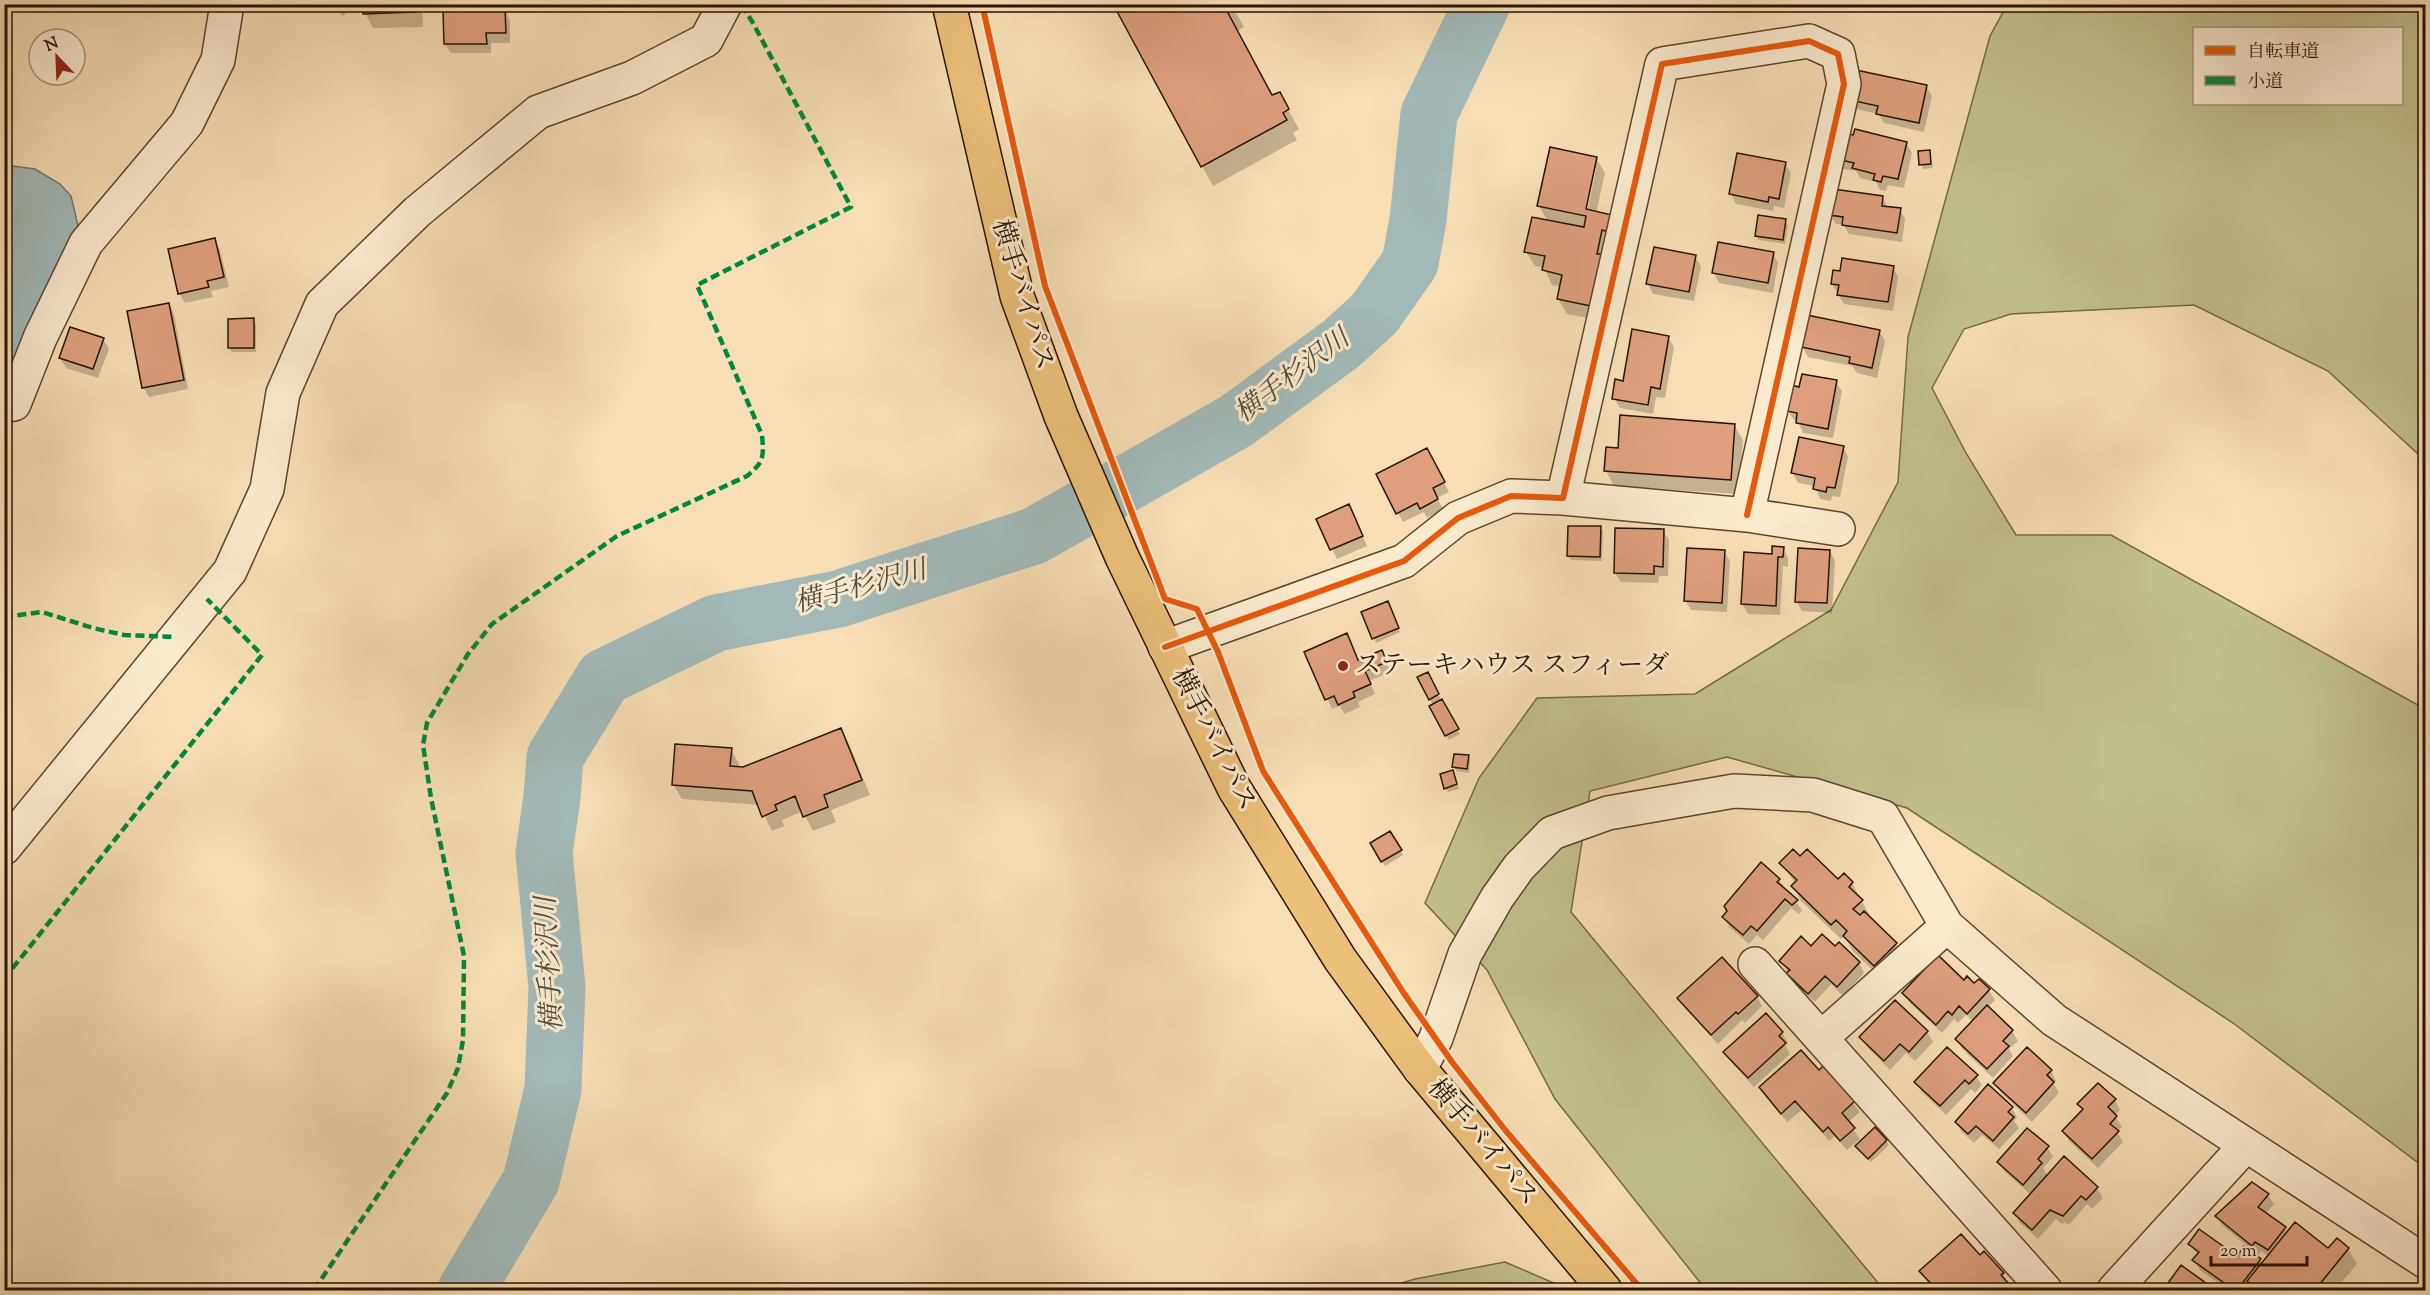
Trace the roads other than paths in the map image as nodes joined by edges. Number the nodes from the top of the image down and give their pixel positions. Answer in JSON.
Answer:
{"nodes":[{"id":1,"x":227,"y":4,"type":"edge"},
{"id":2,"x":725,"y":4,"type":"edge"},
{"id":3,"x":950,"y":4,"type":"edge"},
{"id":4,"x":4,"y":405,"type":"edge"},
{"id":5,"x":1563,"y":498,"type":"junction"},
{"id":6,"x":1747,"y":515,"type":"junction"},
{"id":7,"x":1838,"y":529,"type":"dead end"},
{"id":8,"x":1165,"y":647,"type":"junction"},
{"id":9,"x":4,"y":848,"type":"edge"},
{"id":10,"x":1947,"y":926,"type":"junction"},
{"id":11,"x":1755,"y":964,"type":"dead end"},
{"id":12,"x":1821,"y":1038,"type":"junction"},
{"id":13,"x":1420,"y":1069,"type":"junction"},
{"id":14,"x":2246,"y":1146,"type":"junction"},
{"id":15,"x":2426,"y":1262,"type":"edge"},
{"id":16,"x":1605,"y":1290,"type":"edge"},
{"id":17,"x":2045,"y":1290,"type":"edge"},
{"id":18,"x":2114,"y":1290,"type":"edge"}],
"edges":[{"from":1,"to":4,"type":"street"},
{"from":2,"to":9,"type":"street"},
{"from":3,"to":8,"type":"highway","name":"横手バイパス"},
{"from":5,"to":6,"type":"street"},
{"from":5,"to":6,"type":"street"},
{"from":5,"to":8,"type":"street"},
{"from":6,"to":7,"type":"street"},
{"from":8,"to":13,"type":"highway","name":"横手バイパス"},
{"from":10,"to":12,"type":"street"},
{"from":10,"to":13,"type":"street"},
{"from":10,"to":14,"type":"street"},
{"from":11,"to":12,"type":"street"},
{"from":12,"to":17,"type":"street"},
{"from":13,"to":16,"type":"highway","name":"横手バイパス"},
{"from":14,"to":15,"type":"street"},
{"from":14,"to":18,"type":"street"}]}
